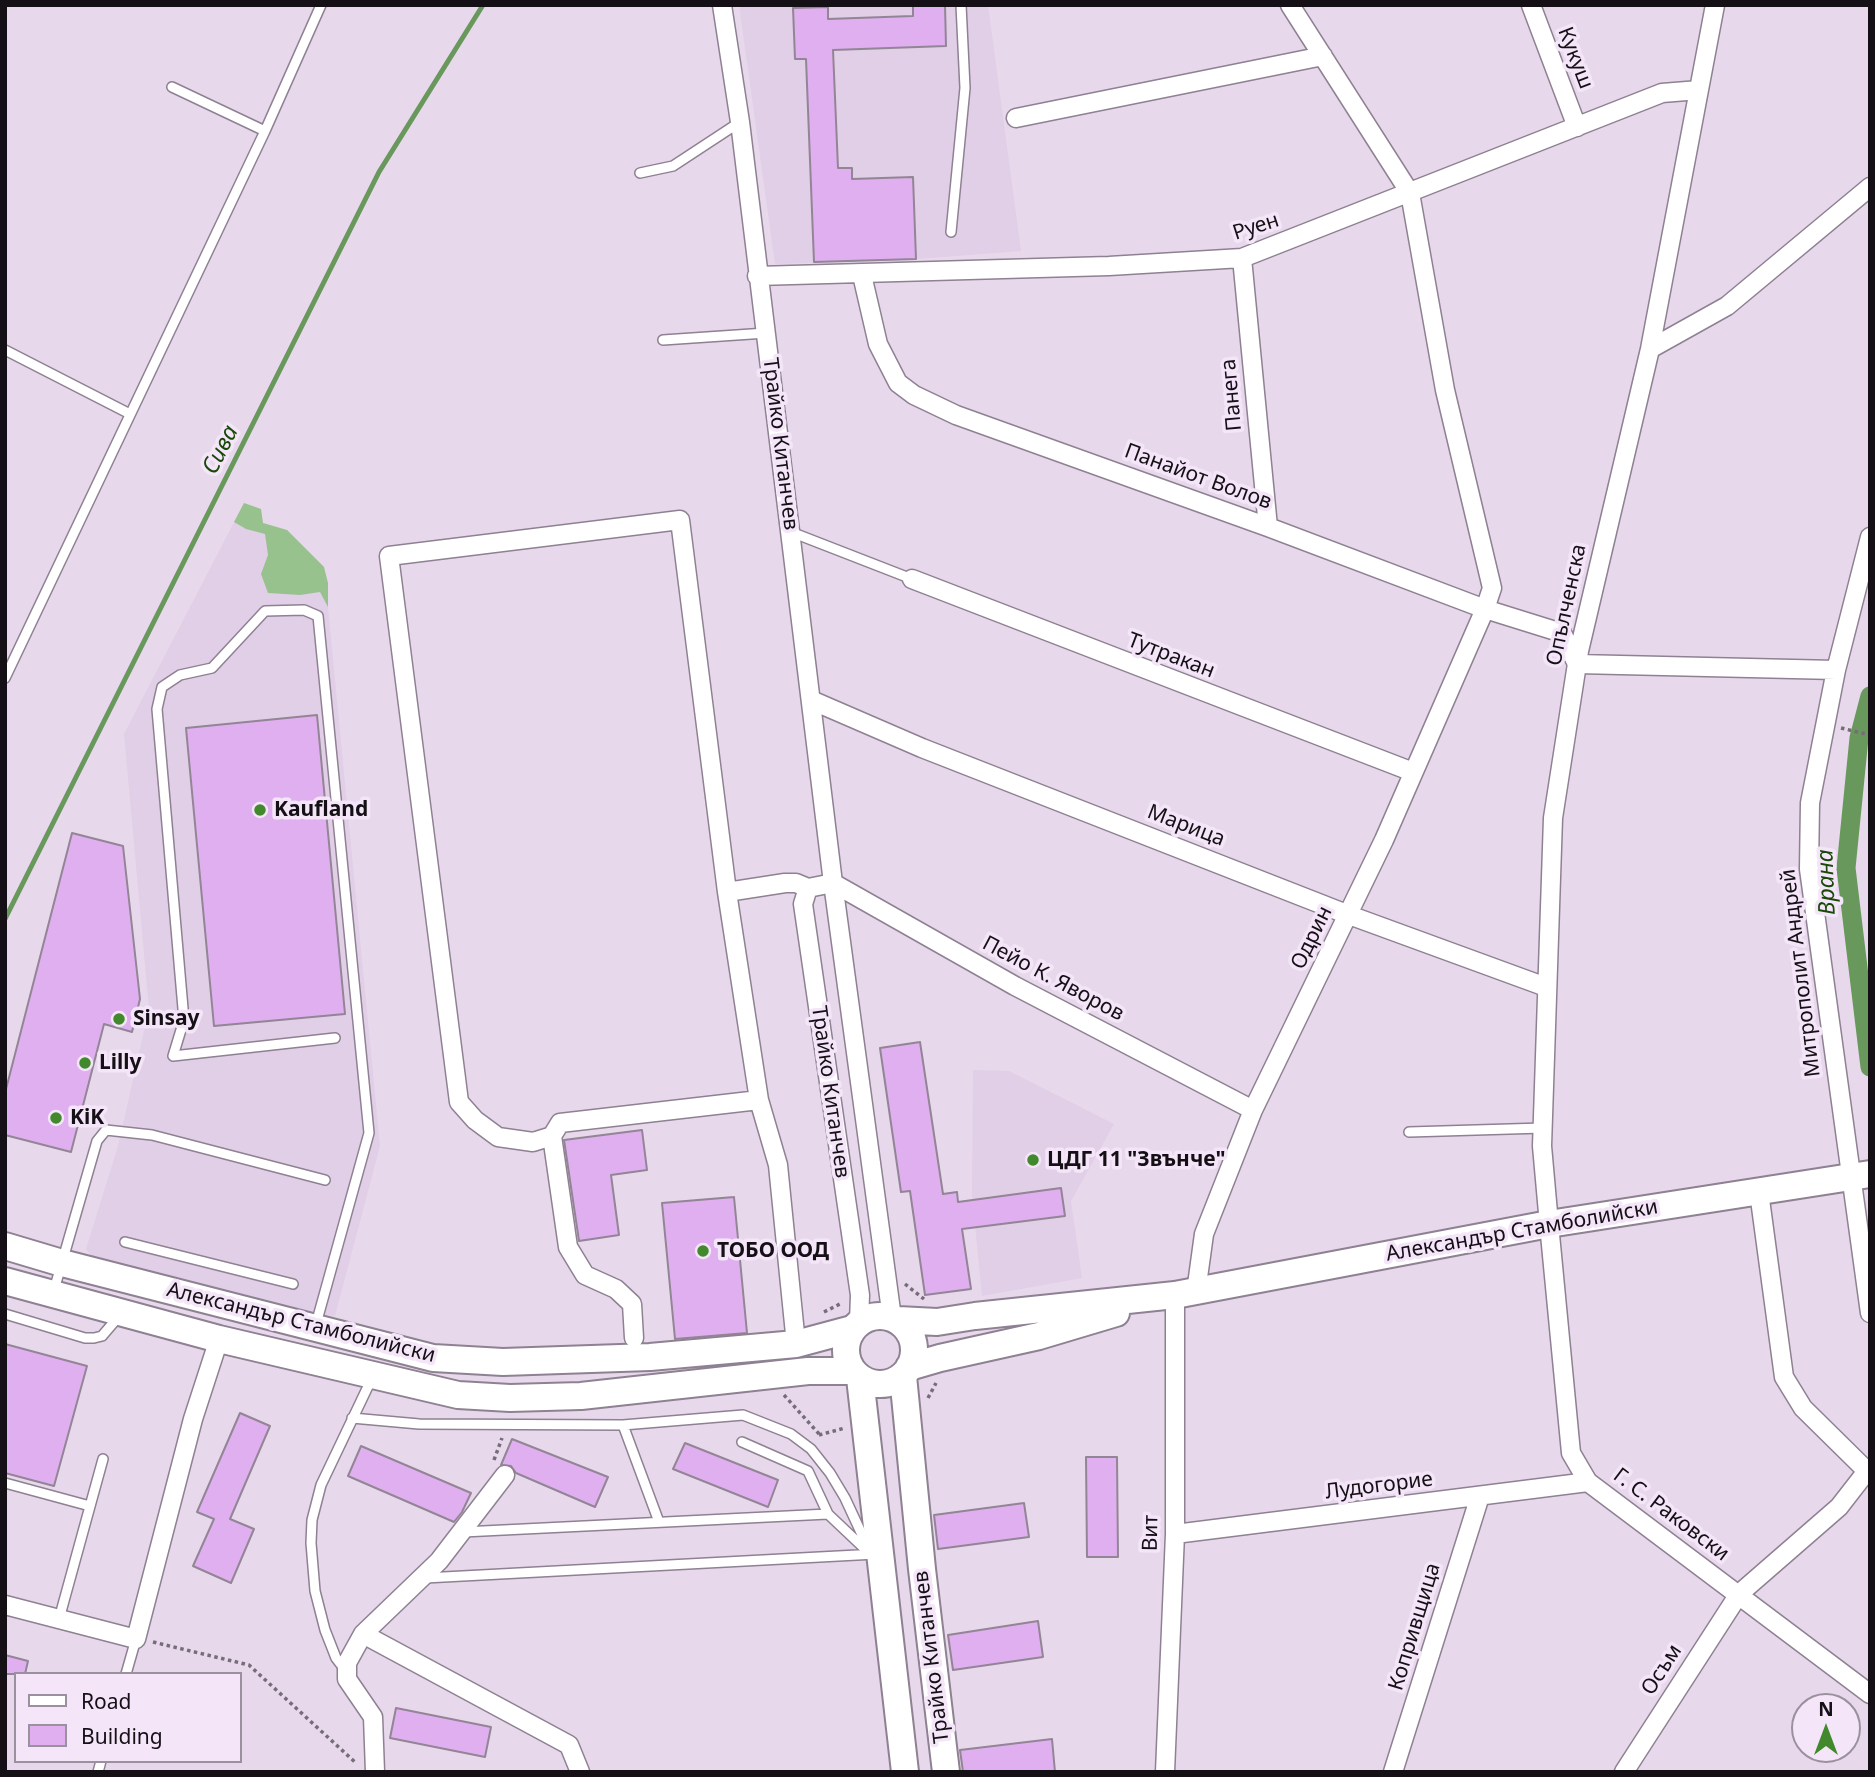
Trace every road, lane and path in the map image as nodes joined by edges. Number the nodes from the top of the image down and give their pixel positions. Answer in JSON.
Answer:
{"nodes":[{"id":1,"x":321,"y":5,"type":"edge"},
{"id":2,"x":722,"y":5,"type":"edge"},
{"id":3,"x":961,"y":5,"type":"edge"},
{"id":4,"x":1290,"y":5,"type":"edge"},
{"id":5,"x":1531,"y":5,"type":"edge"},
{"id":6,"x":1715,"y":5,"type":"edge"},
{"id":7,"x":1323,"y":56,"type":"junction"},
{"id":8,"x":172,"y":87,"type":"dead end"},
{"id":9,"x":1699,"y":90,"type":"junction"},
{"id":10,"x":1016,"y":118,"type":"dead end"},
{"id":11,"x":740,"y":122,"type":"junction"},
{"id":12,"x":1577,"y":127,"type":"junction"},
{"id":13,"x":265,"y":131,"type":"junction"},
{"id":14,"x":640,"y":173,"type":"dead end"},
{"id":15,"x":1870,"y":187,"type":"edge"},
{"id":16,"x":1410,"y":193,"type":"junction"},
{"id":17,"x":951,"y":232,"type":"dead end"},
{"id":18,"x":1242,"y":258,"type":"junction"},
{"id":19,"x":862,"y":275,"type":"junction"},
{"id":20,"x":757,"y":276,"type":"junction"},
{"id":21,"x":766,"y":333,"type":"junction"},
{"id":22,"x":663,"y":340,"type":"dead end"},
{"id":23,"x":1650,"y":349,"type":"junction"},
{"id":24,"x":5,"y":350,"type":"edge"},
{"id":25,"x":131,"y":414,"type":"junction"},
{"id":26,"x":1268,"y":527,"type":"junction"},
{"id":27,"x":791,"y":532,"type":"junction"},
{"id":28,"x":1870,"y":537,"type":"edge"},
{"id":29,"x":912,"y":579,"type":"joint"},
{"id":30,"x":1485,"y":609,"type":"junction"},
{"id":31,"x":1577,"y":664,"type":"junction"},
{"id":32,"x":1836,"y":670,"type":"junction"},
{"id":33,"x":5,"y":678,"type":"edge"},
{"id":34,"x":811,"y":700,"type":"junction"},
{"id":35,"x":1835,"y":727,"type":"dead end"},
{"id":36,"x":1870,"y":735,"type":"edge"},
{"id":37,"x":1413,"y":772,"type":"junction"},
{"id":38,"x":832,"y":883,"type":"junction"},
{"id":39,"x":808,"y":888,"type":"junction"},
{"id":40,"x":727,"y":892,"type":"junction"},
{"id":41,"x":1349,"y":915,"type":"junction"},
{"id":42,"x":1546,"y":988,"type":"junction"},
{"id":43,"x":335,"y":1038,"type":"dead end"},
{"id":44,"x":759,"y":1100,"type":"junction"},
{"id":45,"x":1253,"y":1111,"type":"junction"},
{"id":46,"x":1543,"y":1128,"type":"junction"},
{"id":47,"x":1409,"y":1132,"type":"dead end"},
{"id":48,"x":552,"y":1136,"type":"junction"},
{"id":49,"x":1865,"y":1176,"type":"edge"},
{"id":50,"x":325,"y":1180,"type":"dead end"},
{"id":51,"x":1759,"y":1192,"type":"junction"},
{"id":52,"x":1549,"y":1224,"type":"junction"},
{"id":53,"x":125,"y":1242,"type":"dead end"},
{"id":54,"x":5,"y":1246,"type":"edge"},
{"id":55,"x":62,"y":1263,"type":"junction"},
{"id":56,"x":5,"y":1281,"type":"edge"},
{"id":57,"x":293,"y":1284,"type":"dead end"},
{"id":58,"x":1186,"y":1294,"type":"junction"},
{"id":59,"x":52,"y":1295,"type":"junction"},
{"id":60,"x":860,"y":1295,"type":"junction"},
{"id":61,"x":1870,"y":1313,"type":"edge"},
{"id":62,"x":5,"y":1314,"type":"edge"},
{"id":63,"x":121,"y":1314,"type":"junction"},
{"id":64,"x":817,"y":1315,"type":"dead end"},
{"id":65,"x":895,"y":1319,"type":"junction"},
{"id":66,"x":855,"y":1325,"type":"junction"},
{"id":67,"x":314,"y":1328,"type":"junction"},
{"id":68,"x":634,"y":1338,"type":"dead end"},
{"id":69,"x":219,"y":1339,"type":"junction"},
{"id":70,"x":796,"y":1344,"type":"junction"},
{"id":71,"x":940,"y":1358,"type":"junction"},
{"id":72,"x":906,"y":1372,"type":"junction"},
{"id":73,"x":774,"y":1374,"type":"junction"},
{"id":74,"x":856,"y":1375,"type":"junction"},
{"id":75,"x":372,"y":1377,"type":"junction"},
{"id":76,"x":352,"y":1418,"type":"junction"},
{"id":77,"x":906,"y":1418,"type":"junction"},
{"id":78,"x":866,"y":1423,"type":"junction"},
{"id":79,"x":507,"y":1425,"type":"junction"},
{"id":80,"x":623,"y":1425,"type":"junction"},
{"id":81,"x":820,"y":1435,"type":"junction"},
{"id":82,"x":800,"y":1440,"type":"junction"},
{"id":83,"x":742,"y":1442,"type":"dead end"},
{"id":84,"x":103,"y":1459,"type":"dead end"},
{"id":85,"x":1868,"y":1473,"type":"edge"},
{"id":86,"x":505,"y":1475,"type":"joint"},
{"id":87,"x":1588,"y":1482,"type":"junction"},
{"id":88,"x":5,"y":1483,"type":"edge"},
{"id":89,"x":1480,"y":1496,"type":"junction"},
{"id":90,"x":90,"y":1506,"type":"junction"},
{"id":91,"x":828,"y":1514,"type":"junction"},
{"id":92,"x":659,"y":1522,"type":"junction"},
{"id":93,"x":461,"y":1532,"type":"junction"},
{"id":94,"x":1175,"y":1534,"type":"junction"},
{"id":95,"x":875,"y":1555,"type":"junction"},
{"id":96,"x":423,"y":1578,"type":"junction"},
{"id":97,"x":1739,"y":1594,"type":"junction"},
{"id":98,"x":5,"y":1605,"type":"edge"},
{"id":99,"x":59,"y":1619,"type":"junction"},
{"id":100,"x":363,"y":1634,"type":"junction"},
{"id":101,"x":136,"y":1639,"type":"junction"},
{"id":102,"x":346,"y":1671,"type":"junction"},
{"id":103,"x":127,"y":1672,"type":"edge"},
{"id":104,"x":1870,"y":1694,"type":"edge"},
{"id":105,"x":365,"y":1772,"type":"edge"},
{"id":106,"x":375,"y":1772,"type":"edge"},
{"id":107,"x":580,"y":1772,"type":"edge"},
{"id":108,"x":905,"y":1772,"type":"edge"},
{"id":109,"x":946,"y":1772,"type":"edge"},
{"id":110,"x":1165,"y":1772,"type":"edge"},
{"id":111,"x":1393,"y":1772,"type":"edge"},
{"id":112,"x":1624,"y":1772,"type":"edge"}],
"edges":[{"from":1,"to":13,"type":"lane"},
{"from":2,"to":11,"type":"street","name":"Трайко Китанчев"},
{"from":3,"to":17,"type":"lane"},
{"from":4,"to":7,"type":"street"},
{"from":5,"to":12,"type":"street","name":"Кукуш"},
{"from":6,"to":9,"type":"street","name":"Опълченска"},
{"from":7,"to":10,"type":"street"},
{"from":7,"to":16,"type":"street"},
{"from":8,"to":13,"type":"lane"},
{"from":9,"to":12,"type":"street","name":"Руен"},
{"from":9,"to":23,"type":"street","name":"Опълченска"},
{"from":11,"to":14,"type":"lane"},
{"from":11,"to":20,"type":"street","name":"Трайко Китанчев"},
{"from":12,"to":16,"type":"street","name":"Руен"},
{"from":13,"to":25,"type":"lane"},
{"from":15,"to":23,"type":"street"},
{"from":16,"to":18,"type":"street","name":"Руен"},
{"from":16,"to":30,"type":"street","name":"Одрин"},
{"from":18,"to":19,"type":"street","name":"Руен"},
{"from":18,"to":26,"type":"street","name":"Панега"},
{"from":19,"to":20,"type":"street","name":"Руен"},
{"from":19,"to":26,"type":"street","name":"Панайот Волов"},
{"from":20,"to":21,"type":"street","name":"Трайко Китанчев"},
{"from":21,"to":22,"type":"lane"},
{"from":21,"to":27,"type":"street","name":"Трайко Китанчев"},
{"from":23,"to":31,"type":"street","name":"Опълченска"},
{"from":24,"to":25,"type":"lane"},
{"from":25,"to":33,"type":"lane"},
{"from":26,"to":30,"type":"street","name":"Панайот Волов"},
{"from":27,"to":29,"type":"lane"},
{"from":27,"to":34,"type":"street","name":"Трайко Китанчев"},
{"from":28,"to":32,"type":"street","name":"Митрополит Андрей"},
{"from":29,"to":37,"type":"street","name":"Тутракан"},
{"from":30,"to":31,"type":"street","name":"Панайот Волов"},
{"from":30,"to":37,"type":"street","name":"Одрин"},
{"from":31,"to":32,"type":"street"},
{"from":31,"to":42,"type":"street","name":"Опълченска"},
{"from":32,"to":49,"type":"street","name":"Митрополит Андрей"},
{"from":34,"to":38,"type":"street","name":"Трайко Китанчев"},
{"from":34,"to":41,"type":"street","name":"Марица"},
{"from":35,"to":36,"type":"path"},
{"from":37,"to":41,"type":"street","name":"Одрин"},
{"from":38,"to":39,"type":"street"},
{"from":38,"to":45,"type":"street","name":"Пейо К. Яворов"},
{"from":38,"to":65,"type":"street","name":"Трайко Китанчев"},
{"from":39,"to":40,"type":"street"},
{"from":39,"to":60,"type":"street","name":"Трайко Китанчев"},
{"from":40,"to":44,"type":"street"},
{"from":40,"to":48,"type":"street"},
{"from":41,"to":42,"type":"street","name":"Марица"},
{"from":41,"to":45,"type":"street","name":"Одрин"},
{"from":42,"to":46,"type":"street","name":"Опълченска"},
{"from":43,"to":67,"type":"lane"},
{"from":44,"to":48,"type":"street"},
{"from":44,"to":70,"type":"street"},
{"from":45,"to":58,"type":"street","name":"Одрин"},
{"from":46,"to":47,"type":"lane"},
{"from":46,"to":52,"type":"street","name":"Опълченска"},
{"from":48,"to":68,"type":"street"},
{"from":49,"to":51,"type":"main road","name":"Александър Стамболийски"},
{"from":49,"to":61,"type":"street","name":"Митрополит Андрей"},
{"from":50,"to":55,"type":"lane"},
{"from":51,"to":52,"type":"main road","name":"Александър Стамболийски"},
{"from":51,"to":85,"type":"street"},
{"from":52,"to":58,"type":"main road","name":"Александър Стамболийски"},
{"from":52,"to":87,"type":"street","name":"Г. С. Раковски"},
{"from":53,"to":57,"type":"lane"},
{"from":54,"to":55,"type":"main road","name":"Александър Стамболийски"},
{"from":55,"to":59,"type":"lane"},
{"from":55,"to":67,"type":"main road","name":"Александър Стамболийски"},
{"from":56,"to":59,"type":"main road","name":"Александър Стамболийски"},
{"from":58,"to":65,"type":"main road","name":"Александър Стамболийски"},
{"from":58,"to":71,"type":"main road","name":"Александър Стамболийски"},
{"from":58,"to":94,"type":"street","name":"Вит"},
{"from":59,"to":63,"type":"main road","name":"Александър Стамболийски"},
{"from":60,"to":64,"type":"path"},
{"from":60,"to":66,"type":"street","name":"Трайко Китанчев"},
{"from":62,"to":63,"type":"lane"},
{"from":63,"to":69,"type":"main road","name":"Александър Стамболийски"},
{"from":65,"to":66,"type":"main road","name":"Александър Стамболийски"},
{"from":65,"to":72,"type":"main road"},
{"from":66,"to":70,"type":"main road","name":"Александър Стамболийски"},
{"from":66,"to":74,"type":"main road"},
{"from":67,"to":70,"type":"main road","name":"Александър Стамболийски"},
{"from":69,"to":75,"type":"main road","name":"Александър Стамболийски"},
{"from":69,"to":101,"type":"street"},
{"from":71,"to":72,"type":"main road","name":"Александър Стамболийски"},
{"from":71,"to":77,"type":"path"},
{"from":72,"to":74,"type":"main road","name":"Александър Стамболийски"},
{"from":72,"to":77,"type":"main road","name":"Трайко Китанчев"},
{"from":73,"to":74,"type":"main road","name":"Александър Стамболийски"},
{"from":73,"to":75,"type":"main road","name":"Александър Стамболийски"},
{"from":73,"to":81,"type":"path"},
{"from":74,"to":78,"type":"main road","name":"Трайко Китанчев"},
{"from":75,"to":76,"type":"lane"},
{"from":76,"to":79,"type":"lane"},
{"from":76,"to":102,"type":"lane"},
{"from":77,"to":109,"type":"main road","name":"Трайко Китанчев"},
{"from":78,"to":81,"type":"path"},
{"from":78,"to":95,"type":"main road","name":"Трайко Китанчев"},
{"from":79,"to":80,"type":"lane"},
{"from":79,"to":86,"type":"path"},
{"from":80,"to":82,"type":"lane"},
{"from":80,"to":92,"type":"lane"},
{"from":81,"to":82,"type":"path"},
{"from":82,"to":95,"type":"lane"},
{"from":83,"to":91,"type":"lane"},
{"from":84,"to":90,"type":"lane"},
{"from":85,"to":97,"type":"street","name":"Осъм"},
{"from":86,"to":93,"type":"street"},
{"from":87,"to":89,"type":"street","name":"Лудогорие"},
{"from":87,"to":97,"type":"street","name":"Г. С. Раковски"},
{"from":88,"to":90,"type":"lane"},
{"from":89,"to":94,"type":"street","name":"Лудогорие"},
{"from":89,"to":111,"type":"street","name":"Копривщица"},
{"from":90,"to":99,"type":"lane"},
{"from":91,"to":92,"type":"lane"},
{"from":91,"to":95,"type":"lane"},
{"from":92,"to":93,"type":"lane"},
{"from":93,"to":96,"type":"street"},
{"from":94,"to":110,"type":"street","name":"Вит"},
{"from":95,"to":96,"type":"lane"},
{"from":95,"to":108,"type":"main road","name":"Трайко Китанчев"},
{"from":96,"to":100,"type":"street"},
{"from":97,"to":104,"type":"street","name":"Г. С. Раковски"},
{"from":97,"to":112,"type":"street","name":"Осъм"},
{"from":98,"to":99,"type":"street"},
{"from":99,"to":101,"type":"street"},
{"from":100,"to":102,"type":"street"},
{"from":100,"to":107,"type":"street"},
{"from":101,"to":103,"type":"lane"},
{"from":101,"to":105,"type":"path"},
{"from":102,"to":106,"type":"street"}]}
